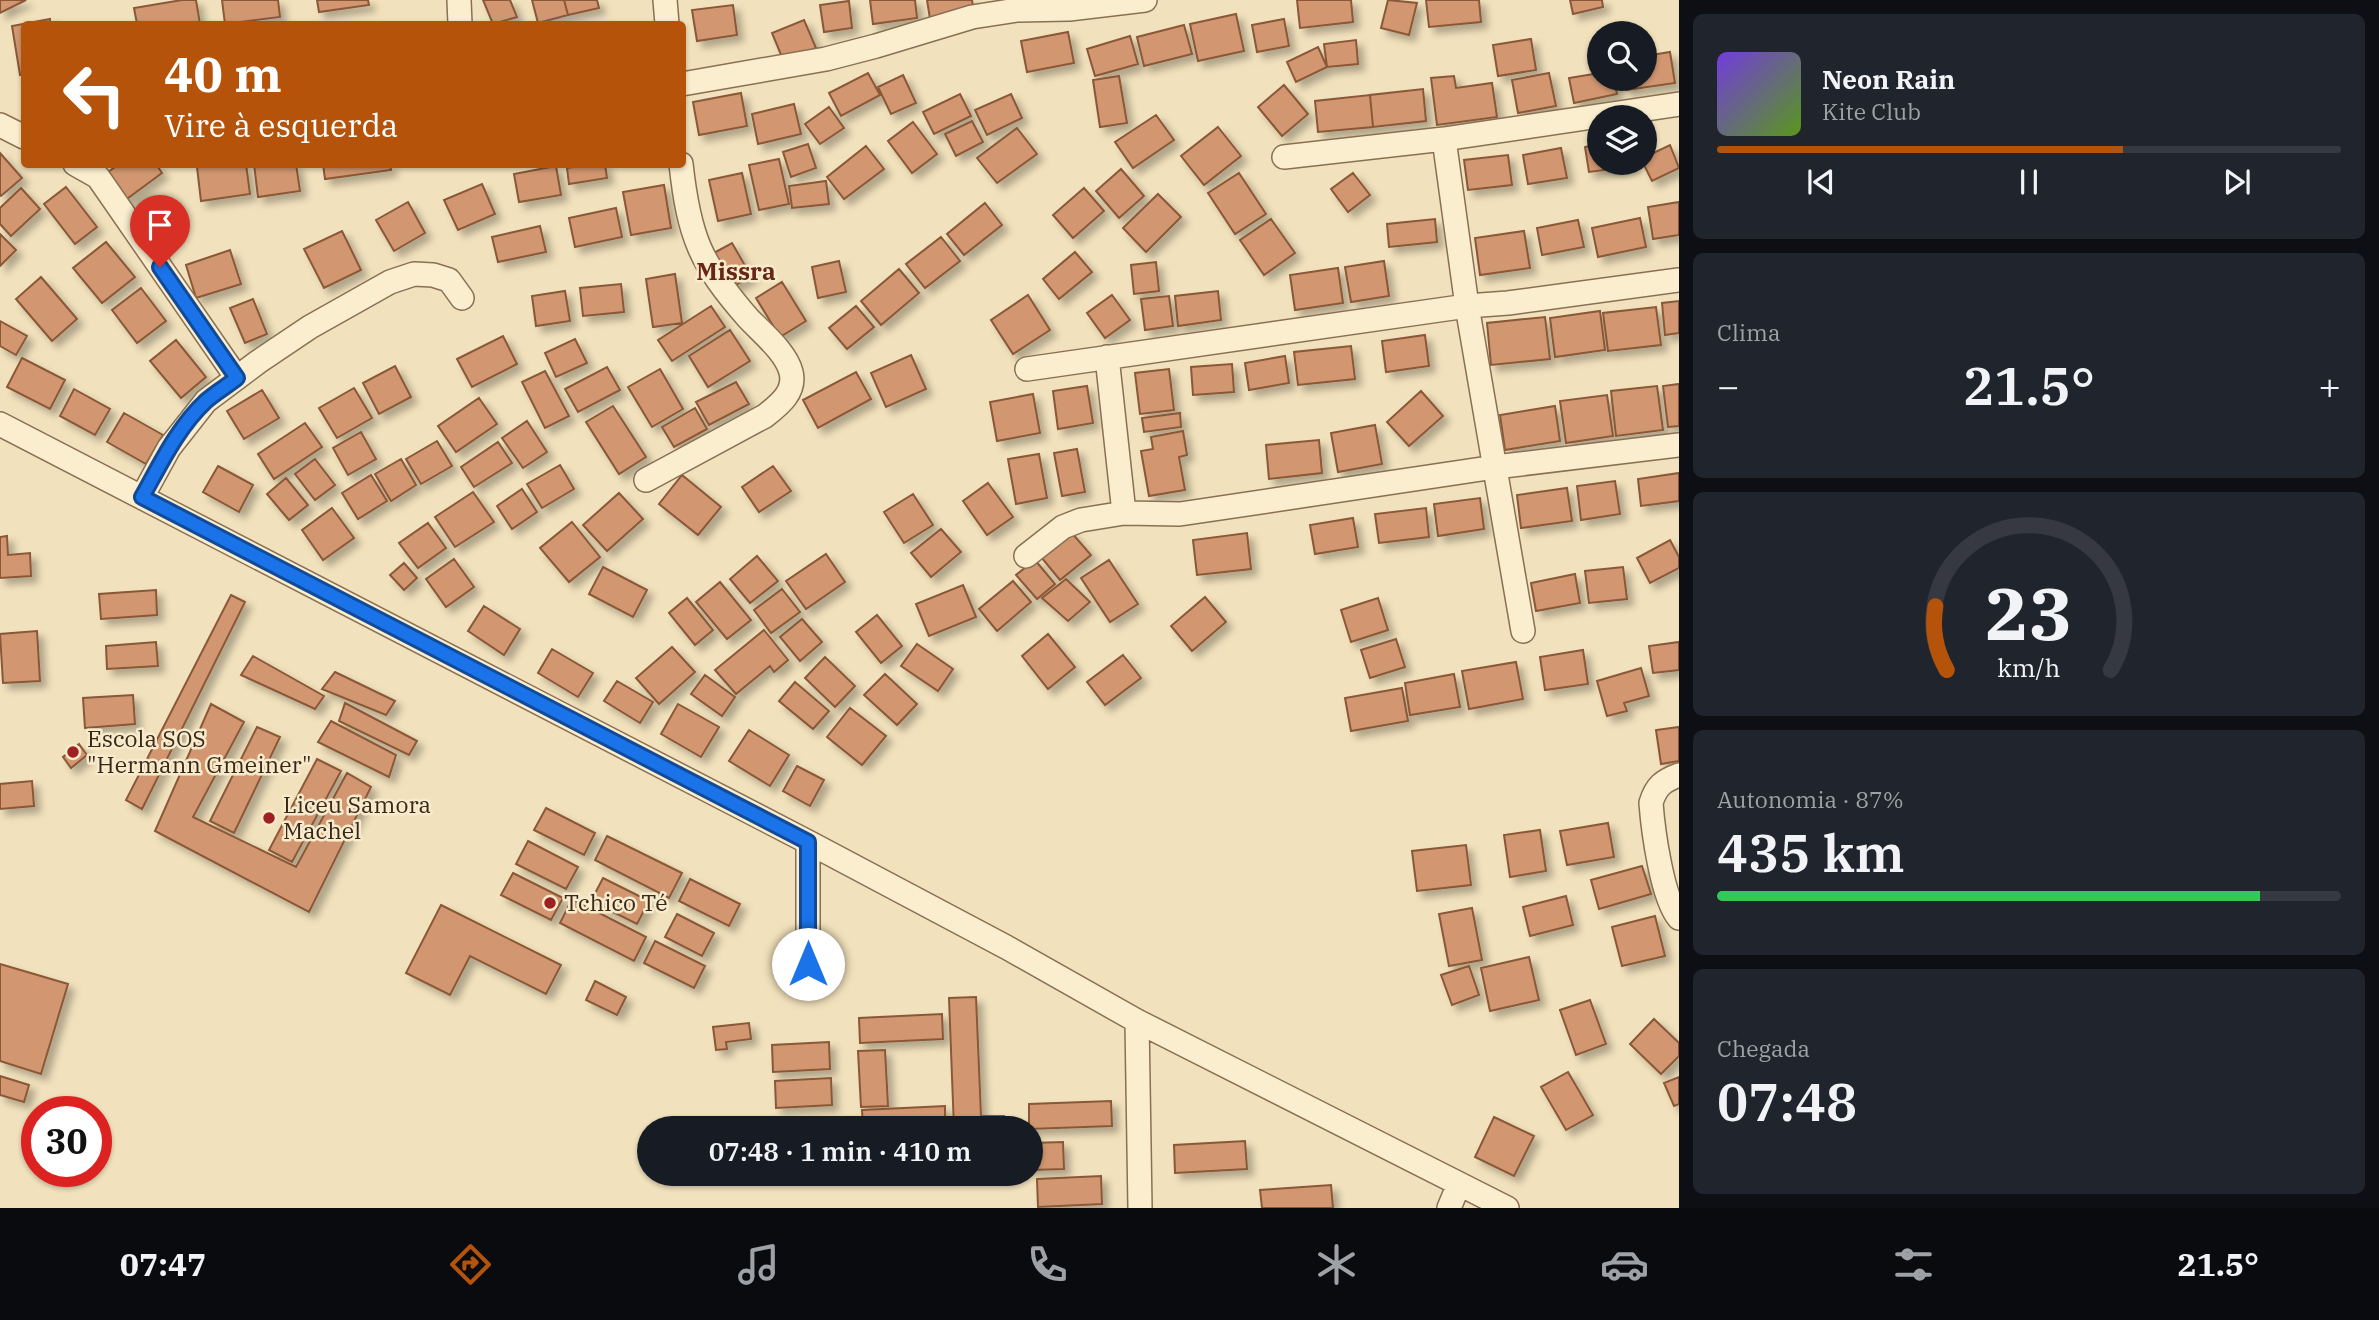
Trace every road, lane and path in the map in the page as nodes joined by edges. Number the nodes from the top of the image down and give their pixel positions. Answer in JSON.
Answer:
{"nodes":[{"id":1,"x":459,"y":0,"type":"edge"},
{"id":2,"x":665,"y":0,"type":"edge"},
{"id":3,"x":1145,"y":0,"type":"edge"},
{"id":4,"x":1068,"y":4,"type":"edge"},
{"id":5,"x":460,"y":21,"type":"edge"},
{"id":6,"x":667,"y":21,"type":"edge"},
{"id":7,"x":686,"y":83,"type":"edge"},
{"id":8,"x":1679,"y":104,"type":"edge"},
{"id":9,"x":0,"y":125,"type":"edge"},
{"id":10,"x":21,"y":136,"type":"edge"},
{"id":11,"x":1444,"y":139,"type":"junction"},
{"id":12,"x":1284,"y":157,"type":"dead end"},
{"id":13,"x":82,"y":168,"type":"edge"},
{"id":14,"x":681,"y":168,"type":"edge"},
{"id":15,"x":1679,"y":280,"type":"edge"},
{"id":16,"x":462,"y":298,"type":"dead end"},
{"id":17,"x":1467,"y":306,"type":"junction"},
{"id":18,"x":1107,"y":357,"type":"junction"},
{"id":19,"x":1027,"y":369,"type":"dead end"},
{"id":20,"x":237,"y":378,"type":"junction"},
{"id":21,"x":0,"y":425,"type":"edge"},
{"id":22,"x":1679,"y":445,"type":"edge"},
{"id":23,"x":1495,"y":467,"type":"junction"},
{"id":24,"x":646,"y":480,"type":"dead end"},
{"id":25,"x":142,"y":497,"type":"junction"},
{"id":26,"x":1124,"y":513,"type":"junction"},
{"id":27,"x":1026,"y":556,"type":"dead end"},
{"id":28,"x":1523,"y":631,"type":"dead end"},
{"id":29,"x":1679,"y":775,"type":"edge"},
{"id":30,"x":808,"y":842,"type":"junction"},
{"id":31,"x":1679,"y":918,"type":"edge"},
{"id":32,"x":808,"y":964,"type":"dead end"},
{"id":33,"x":1137,"y":1021,"type":"junction"},
{"id":34,"x":1459,"y":1184,"type":"junction"},
{"id":35,"x":1140,"y":1208,"type":"edge"},
{"id":36,"x":1449,"y":1208,"type":"edge"},
{"id":37,"x":1507,"y":1208,"type":"edge"}],
"edges":[{"from":1,"to":5,"type":"street"},
{"from":2,"to":6,"type":"street"},
{"from":3,"to":4,"type":"street"},
{"from":4,"to":7,"type":"street"},
{"from":8,"to":11,"type":"street"},
{"from":9,"to":10,"type":"street"},
{"from":11,"to":12,"type":"street"},
{"from":11,"to":17,"type":"street"},
{"from":13,"to":20,"type":"street"},
{"from":14,"to":24,"type":"street"},
{"from":15,"to":17,"type":"street"},
{"from":16,"to":20,"type":"street"},
{"from":17,"to":18,"type":"street"},
{"from":17,"to":23,"type":"street"},
{"from":18,"to":19,"type":"street"},
{"from":18,"to":26,"type":"street"},
{"from":20,"to":25,"type":"street"},
{"from":21,"to":25,"type":"street"},
{"from":22,"to":23,"type":"street"},
{"from":23,"to":26,"type":"street"},
{"from":23,"to":28,"type":"street"},
{"from":25,"to":30,"type":"street"},
{"from":26,"to":27,"type":"street"},
{"from":29,"to":31,"type":"street"},
{"from":30,"to":32,"type":"street"},
{"from":30,"to":33,"type":"street"},
{"from":33,"to":34,"type":"street"},
{"from":33,"to":35,"type":"street"},
{"from":34,"to":36,"type":"street"},
{"from":34,"to":37,"type":"street"}]}
